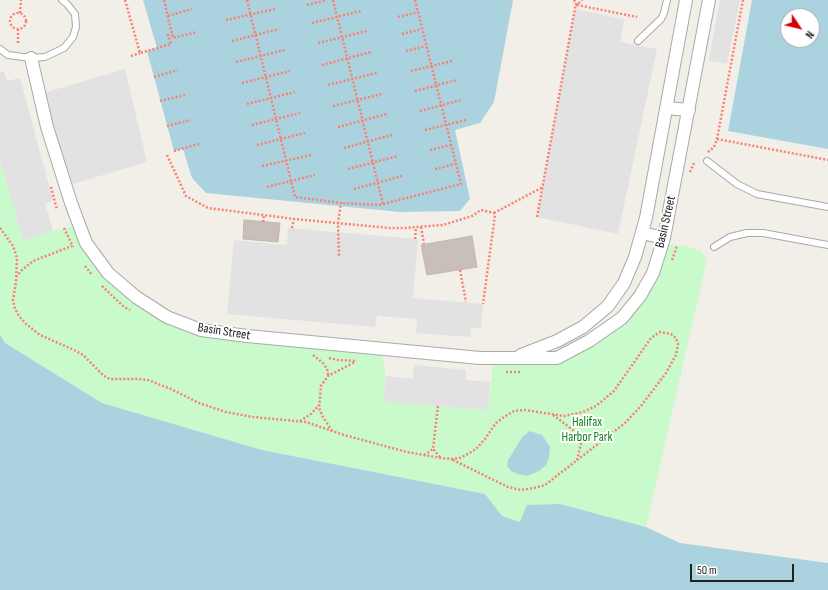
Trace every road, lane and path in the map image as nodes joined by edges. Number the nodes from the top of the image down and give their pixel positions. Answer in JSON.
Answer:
{"nodes":[{"id":1,"x":21,"y":0,"type":"edge"},
{"id":2,"x":62,"y":0,"type":"edge"},
{"id":3,"x":124,"y":0,"type":"edge"},
{"id":4,"x":164,"y":0,"type":"edge"},
{"id":5,"x":248,"y":0,"type":"edge"},
{"id":6,"x":327,"y":0,"type":"edge"},
{"id":7,"x":333,"y":0,"type":"edge"},
{"id":8,"x":415,"y":0,"type":"edge"},
{"id":9,"x":574,"y":0,"type":"edge"},
{"id":10,"x":582,"y":0,"type":"edge"},
{"id":11,"x":667,"y":0,"type":"edge"},
{"id":12,"x":686,"y":0,"type":"edge"},
{"id":13,"x":709,"y":0,"type":"edge"},
{"id":14,"x":743,"y":0,"type":"edge"},
{"id":15,"x":576,"y":4,"type":"junction"},
{"id":16,"x":307,"y":5,"type":"dead end"},
{"id":17,"x":192,"y":9,"type":"dead end"},
{"id":18,"x":275,"y":9,"type":"dead end"},
{"id":19,"x":361,"y":11,"type":"dead end"},
{"id":20,"x":418,"y":12,"type":"junction"},
{"id":21,"x":20,"y":13,"type":"junction"},
{"id":22,"x":251,"y":15,"type":"junction"},
{"id":23,"x":168,"y":16,"type":"junction"},
{"id":24,"x":337,"y":16,"type":"junction"},
{"id":25,"x":398,"y":17,"type":"dead end"},
{"id":26,"x":637,"y":17,"type":"dead end"},
{"id":27,"x":226,"y":20,"type":"dead end"},
{"id":28,"x":312,"y":23,"type":"dead end"},
{"id":29,"x":18,"y":29,"type":"junction"},
{"id":30,"x":279,"y":29,"type":"dead end"},
{"id":31,"x":422,"y":29,"type":"junction"},
{"id":32,"x":367,"y":31,"type":"dead end"},
{"id":33,"x":197,"y":32,"type":"dead end"},
{"id":34,"x":172,"y":34,"type":"junction"},
{"id":35,"x":402,"y":34,"type":"dead end"},
{"id":36,"x":256,"y":36,"type":"junction"},
{"id":37,"x":342,"y":37,"type":"junction"},
{"id":38,"x":232,"y":41,"type":"dead end"},
{"id":39,"x":638,"y":41,"type":"dead end"},
{"id":40,"x":18,"y":43,"type":"dead end"},
{"id":41,"x":318,"y":43,"type":"dead end"},
{"id":42,"x":427,"y":46,"type":"junction"},
{"id":43,"x":0,"y":49,"type":"edge"},
{"id":44,"x":285,"y":50,"type":"dead end"},
{"id":45,"x":406,"y":51,"type":"dead end"},
{"id":46,"x":371,"y":52,"type":"dead end"},
{"id":47,"x":140,"y":54,"type":"junction"},
{"id":48,"x":131,"y":56,"type":"dead end"},
{"id":49,"x":261,"y":56,"type":"junction"},
{"id":50,"x":31,"y":58,"type":"junction"},
{"id":51,"x":348,"y":58,"type":"junction"},
{"id":52,"x":452,"y":61,"type":"dead end"},
{"id":53,"x":236,"y":62,"type":"dead end"},
{"id":54,"x":322,"y":65,"type":"dead end"},
{"id":55,"x":432,"y":66,"type":"junction"},
{"id":56,"x":178,"y":70,"type":"dead end"},
{"id":57,"x":290,"y":71,"type":"dead end"},
{"id":58,"x":411,"y":71,"type":"dead end"},
{"id":59,"x":377,"y":73,"type":"dead end"},
{"id":60,"x":154,"y":76,"type":"dead end"},
{"id":61,"x":266,"y":77,"type":"junction"},
{"id":62,"x":352,"y":79,"type":"junction"},
{"id":63,"x":457,"y":80,"type":"dead end"},
{"id":64,"x":242,"y":83,"type":"dead end"},
{"id":65,"x":328,"y":85,"type":"dead end"},
{"id":66,"x":436,"y":85,"type":"junction"},
{"id":67,"x":415,"y":91,"type":"dead end"},
{"id":68,"x":295,"y":92,"type":"dead end"},
{"id":69,"x":382,"y":94,"type":"dead end"},
{"id":70,"x":185,"y":95,"type":"dead end"},
{"id":71,"x":271,"y":98,"type":"junction"},
{"id":72,"x":358,"y":100,"type":"junction"},
{"id":73,"x":462,"y":100,"type":"dead end"},
{"id":74,"x":160,"y":101,"type":"dead end"},
{"id":75,"x":247,"y":104,"type":"dead end"},
{"id":76,"x":333,"y":106,"type":"dead end"},
{"id":77,"x":442,"y":106,"type":"junction"},
{"id":78,"x":666,"y":108,"type":"junction"},
{"id":79,"x":689,"y":110,"type":"junction"},
{"id":80,"x":420,"y":111,"type":"dead end"},
{"id":81,"x":300,"y":113,"type":"dead end"},
{"id":82,"x":387,"y":114,"type":"dead end"},
{"id":83,"x":276,"y":119,"type":"junction"},
{"id":84,"x":191,"y":120,"type":"dead end"},
{"id":85,"x":466,"y":120,"type":"dead end"},
{"id":86,"x":363,"y":121,"type":"junction"},
{"id":87,"x":252,"y":125,"type":"dead end"},
{"id":88,"x":446,"y":125,"type":"junction"},
{"id":89,"x":167,"y":126,"type":"dead end"},
{"id":90,"x":338,"y":127,"type":"dead end"},
{"id":91,"x":425,"y":130,"type":"dead end"},
{"id":92,"x":305,"y":133,"type":"dead end"},
{"id":93,"x":392,"y":136,"type":"dead end"},
{"id":94,"x":717,"y":139,"type":"junction"},
{"id":95,"x":281,"y":140,"type":"junction"},
{"id":96,"x":368,"y":142,"type":"junction"},
{"id":97,"x":199,"y":144,"type":"dead end"},
{"id":98,"x":257,"y":145,"type":"dead end"},
{"id":99,"x":451,"y":145,"type":"junction"},
{"id":100,"x":344,"y":148,"type":"dead end"},
{"id":101,"x":430,"y":150,"type":"dead end"},
{"id":102,"x":174,"y":151,"type":"dead end"},
{"id":103,"x":707,"y":153,"type":"dead end"},
{"id":104,"x":168,"y":155,"type":"dead end"},
{"id":105,"x":310,"y":155,"type":"dead end"},
{"id":106,"x":398,"y":156,"type":"dead end"},
{"id":107,"x":828,"y":160,"type":"edge"},
{"id":108,"x":286,"y":161,"type":"junction"},
{"id":109,"x":706,"y":161,"type":"dead end"},
{"id":110,"x":373,"y":163,"type":"junction"},
{"id":111,"x":456,"y":164,"type":"junction"},
{"id":112,"x":262,"y":166,"type":"dead end"},
{"id":113,"x":348,"y":169,"type":"dead end"},
{"id":114,"x":435,"y":169,"type":"dead end"},
{"id":115,"x":316,"y":175,"type":"dead end"},
{"id":116,"x":402,"y":176,"type":"dead end"},
{"id":117,"x":291,"y":181,"type":"junction"},
{"id":118,"x":378,"y":183,"type":"junction"},
{"id":119,"x":267,"y":187,"type":"dead end"},
{"id":120,"x":543,"y":187,"type":"junction"},
{"id":121,"x":354,"y":189,"type":"dead end"},
{"id":122,"x":341,"y":203,"type":"junction"},
{"id":123,"x":383,"y":204,"type":"junction"},
{"id":124,"x":828,"y":207,"type":"edge"},
{"id":125,"x":494,"y":213,"type":"junction"},
{"id":126,"x":264,"y":215,"type":"junction"},
{"id":127,"x":537,"y":217,"type":"dead end"},
{"id":128,"x":294,"y":219,"type":"junction"},
{"id":129,"x":263,"y":222,"type":"dead end"},
{"id":130,"x":338,"y":223,"type":"junction"},
{"id":131,"x":416,"y":227,"type":"junction"},
{"id":132,"x":421,"y":227,"type":"junction"},
{"id":133,"x":0,"y":228,"type":"edge"},
{"id":134,"x":292,"y":228,"type":"dead end"},
{"id":135,"x":642,"y":233,"type":"junction"},
{"id":136,"x":664,"y":238,"type":"junction"},
{"id":137,"x":415,"y":239,"type":"dead end"},
{"id":138,"x":424,"y":244,"type":"dead end"},
{"id":139,"x":828,"y":245,"type":"edge"},
{"id":140,"x":72,"y":246,"type":"dead end"},
{"id":141,"x":714,"y":247,"type":"dead end"},
{"id":142,"x":339,"y":257,"type":"dead end"},
{"id":143,"x":460,"y":270,"type":"dead end"},
{"id":144,"x":16,"y":277,"type":"junction"},
{"id":145,"x":466,"y":302,"type":"dead end"},
{"id":146,"x":483,"y":304,"type":"dead end"},
{"id":147,"x":312,"y":355,"type":"dead end"},
{"id":148,"x":515,"y":357,"type":"junction"},
{"id":149,"x":357,"y":361,"type":"dead end"},
{"id":150,"x":328,"y":376,"type":"junction"},
{"id":151,"x":319,"y":404,"type":"junction"},
{"id":152,"x":438,"y":406,"type":"dead end"},
{"id":153,"x":552,"y":415,"type":"junction"},
{"id":154,"x":299,"y":422,"type":"junction"},
{"id":155,"x":333,"y":431,"type":"junction"},
{"id":156,"x":433,"y":448,"type":"junction"},
{"id":157,"x":424,"y":455,"type":"junction"},
{"id":158,"x":441,"y":458,"type":"junction"},
{"id":159,"x":451,"y":459,"type":"junction"},
{"id":160,"x":576,"y":460,"type":"junction"}],
"edges":[{"from":1,"to":21,"type":"path"},
{"from":2,"to":50,"type":"lane"},
{"from":3,"to":47,"type":"path"},
{"from":4,"to":23,"type":"path"},
{"from":5,"to":22,"type":"path"},
{"from":6,"to":16,"type":"path"},
{"from":7,"to":24,"type":"path"},
{"from":8,"to":20,"type":"path"},
{"from":9,"to":15,"type":"path"},
{"from":10,"to":15,"type":"path"},
{"from":11,"to":39,"type":"lane"},
{"from":12,"to":78,"type":"street","name":"Basin Street"},
{"from":13,"to":79,"type":"street","name":"Basin Street"},
{"from":14,"to":94,"type":"path"},
{"from":15,"to":26,"type":"path"},
{"from":15,"to":120,"type":"path"},
{"from":17,"to":23,"type":"path"},
{"from":18,"to":22,"type":"path"},
{"from":19,"to":24,"type":"path"},
{"from":20,"to":25,"type":"path"},
{"from":20,"to":31,"type":"path"},
{"from":21,"to":29,"type":"path"},
{"from":21,"to":29,"type":"path"},
{"from":22,"to":27,"type":"path"},
{"from":22,"to":36,"type":"path"},
{"from":23,"to":34,"type":"path"},
{"from":24,"to":28,"type":"path"},
{"from":24,"to":37,"type":"path"},
{"from":29,"to":40,"type":"path"},
{"from":30,"to":36,"type":"path"},
{"from":31,"to":35,"type":"path"},
{"from":31,"to":42,"type":"path"},
{"from":32,"to":37,"type":"path"},
{"from":33,"to":34,"type":"path"},
{"from":34,"to":47,"type":"path"},
{"from":36,"to":38,"type":"path"},
{"from":36,"to":49,"type":"path"},
{"from":37,"to":41,"type":"path"},
{"from":37,"to":51,"type":"path"},
{"from":42,"to":45,"type":"path"},
{"from":42,"to":55,"type":"path"},
{"from":43,"to":50,"type":"lane"},
{"from":44,"to":49,"type":"path"},
{"from":46,"to":51,"type":"path"},
{"from":47,"to":48,"type":"path"},
{"from":49,"to":53,"type":"path"},
{"from":49,"to":61,"type":"path"},
{"from":50,"to":148,"type":"street","name":"Basin Street"},
{"from":51,"to":54,"type":"path"},
{"from":51,"to":62,"type":"path"},
{"from":52,"to":55,"type":"path"},
{"from":55,"to":58,"type":"path"},
{"from":55,"to":66,"type":"path"},
{"from":56,"to":60,"type":"path"},
{"from":57,"to":61,"type":"path"},
{"from":59,"to":62,"type":"path"},
{"from":61,"to":64,"type":"path"},
{"from":61,"to":71,"type":"path"},
{"from":62,"to":65,"type":"path"},
{"from":62,"to":72,"type":"path"},
{"from":63,"to":66,"type":"path"},
{"from":66,"to":67,"type":"path"},
{"from":66,"to":77,"type":"path"},
{"from":68,"to":71,"type":"path"},
{"from":69,"to":72,"type":"path"},
{"from":70,"to":74,"type":"path"},
{"from":71,"to":75,"type":"path"},
{"from":71,"to":83,"type":"path"},
{"from":72,"to":76,"type":"path"},
{"from":72,"to":86,"type":"path"},
{"from":73,"to":77,"type":"path"},
{"from":77,"to":80,"type":"path"},
{"from":77,"to":88,"type":"path"},
{"from":78,"to":79,"type":"street"},
{"from":78,"to":135,"type":"street","name":"Basin Street"},
{"from":79,"to":136,"type":"street","name":"Basin Street"},
{"from":81,"to":83,"type":"path"},
{"from":82,"to":86,"type":"path"},
{"from":83,"to":87,"type":"path"},
{"from":83,"to":95,"type":"path"},
{"from":84,"to":89,"type":"path"},
{"from":85,"to":88,"type":"path"},
{"from":86,"to":90,"type":"path"},
{"from":86,"to":96,"type":"path"},
{"from":88,"to":91,"type":"path"},
{"from":88,"to":99,"type":"path"},
{"from":92,"to":95,"type":"path"},
{"from":93,"to":96,"type":"path"},
{"from":94,"to":103,"type":"path"},
{"from":94,"to":107,"type":"path"},
{"from":95,"to":98,"type":"path"},
{"from":95,"to":108,"type":"path"},
{"from":96,"to":100,"type":"path"},
{"from":96,"to":110,"type":"path"},
{"from":97,"to":102,"type":"path"},
{"from":99,"to":101,"type":"path"},
{"from":99,"to":111,"type":"path"},
{"from":104,"to":126,"type":"path"},
{"from":105,"to":108,"type":"path"},
{"from":106,"to":110,"type":"path"},
{"from":108,"to":112,"type":"path"},
{"from":108,"to":117,"type":"path"},
{"from":109,"to":124,"type":"lane"},
{"from":110,"to":113,"type":"path"},
{"from":110,"to":118,"type":"path"},
{"from":111,"to":114,"type":"path"},
{"from":111,"to":123,"type":"path"},
{"from":115,"to":117,"type":"path"},
{"from":116,"to":118,"type":"path"},
{"from":117,"to":119,"type":"path"},
{"from":117,"to":122,"type":"path"},
{"from":118,"to":121,"type":"path"},
{"from":118,"to":123,"type":"path"},
{"from":120,"to":125,"type":"path"},
{"from":120,"to":127,"type":"path"},
{"from":122,"to":123,"type":"path"},
{"from":122,"to":130,"type":"path"},
{"from":125,"to":132,"type":"path"},
{"from":125,"to":146,"type":"path"},
{"from":126,"to":128,"type":"path"},
{"from":126,"to":129,"type":"path"},
{"from":128,"to":130,"type":"path"},
{"from":128,"to":134,"type":"path"},
{"from":130,"to":131,"type":"path"},
{"from":130,"to":142,"type":"path"},
{"from":131,"to":132,"type":"path"},
{"from":131,"to":137,"type":"path"},
{"from":132,"to":138,"type":"path"},
{"from":133,"to":144,"type":"path"},
{"from":135,"to":136,"type":"street"},
{"from":135,"to":148,"type":"street","name":"Basin Street"},
{"from":136,"to":148,"type":"street","name":"Basin Street"},
{"from":139,"to":141,"type":"lane"},
{"from":140,"to":144,"type":"path"},
{"from":143,"to":145,"type":"path"},
{"from":144,"to":154,"type":"path"},
{"from":147,"to":150,"type":"path"},
{"from":149,"to":150,"type":"path"},
{"from":150,"to":151,"type":"path"},
{"from":151,"to":154,"type":"path"},
{"from":151,"to":155,"type":"path"},
{"from":152,"to":156,"type":"path"},
{"from":153,"to":159,"type":"path"},
{"from":153,"to":160,"type":"path"},
{"from":153,"to":160,"type":"path"},
{"from":154,"to":155,"type":"path"},
{"from":155,"to":157,"type":"path"},
{"from":156,"to":157,"type":"path"},
{"from":156,"to":158,"type":"path"},
{"from":157,"to":158,"type":"path"},
{"from":158,"to":159,"type":"path"},
{"from":159,"to":160,"type":"path"}]}
